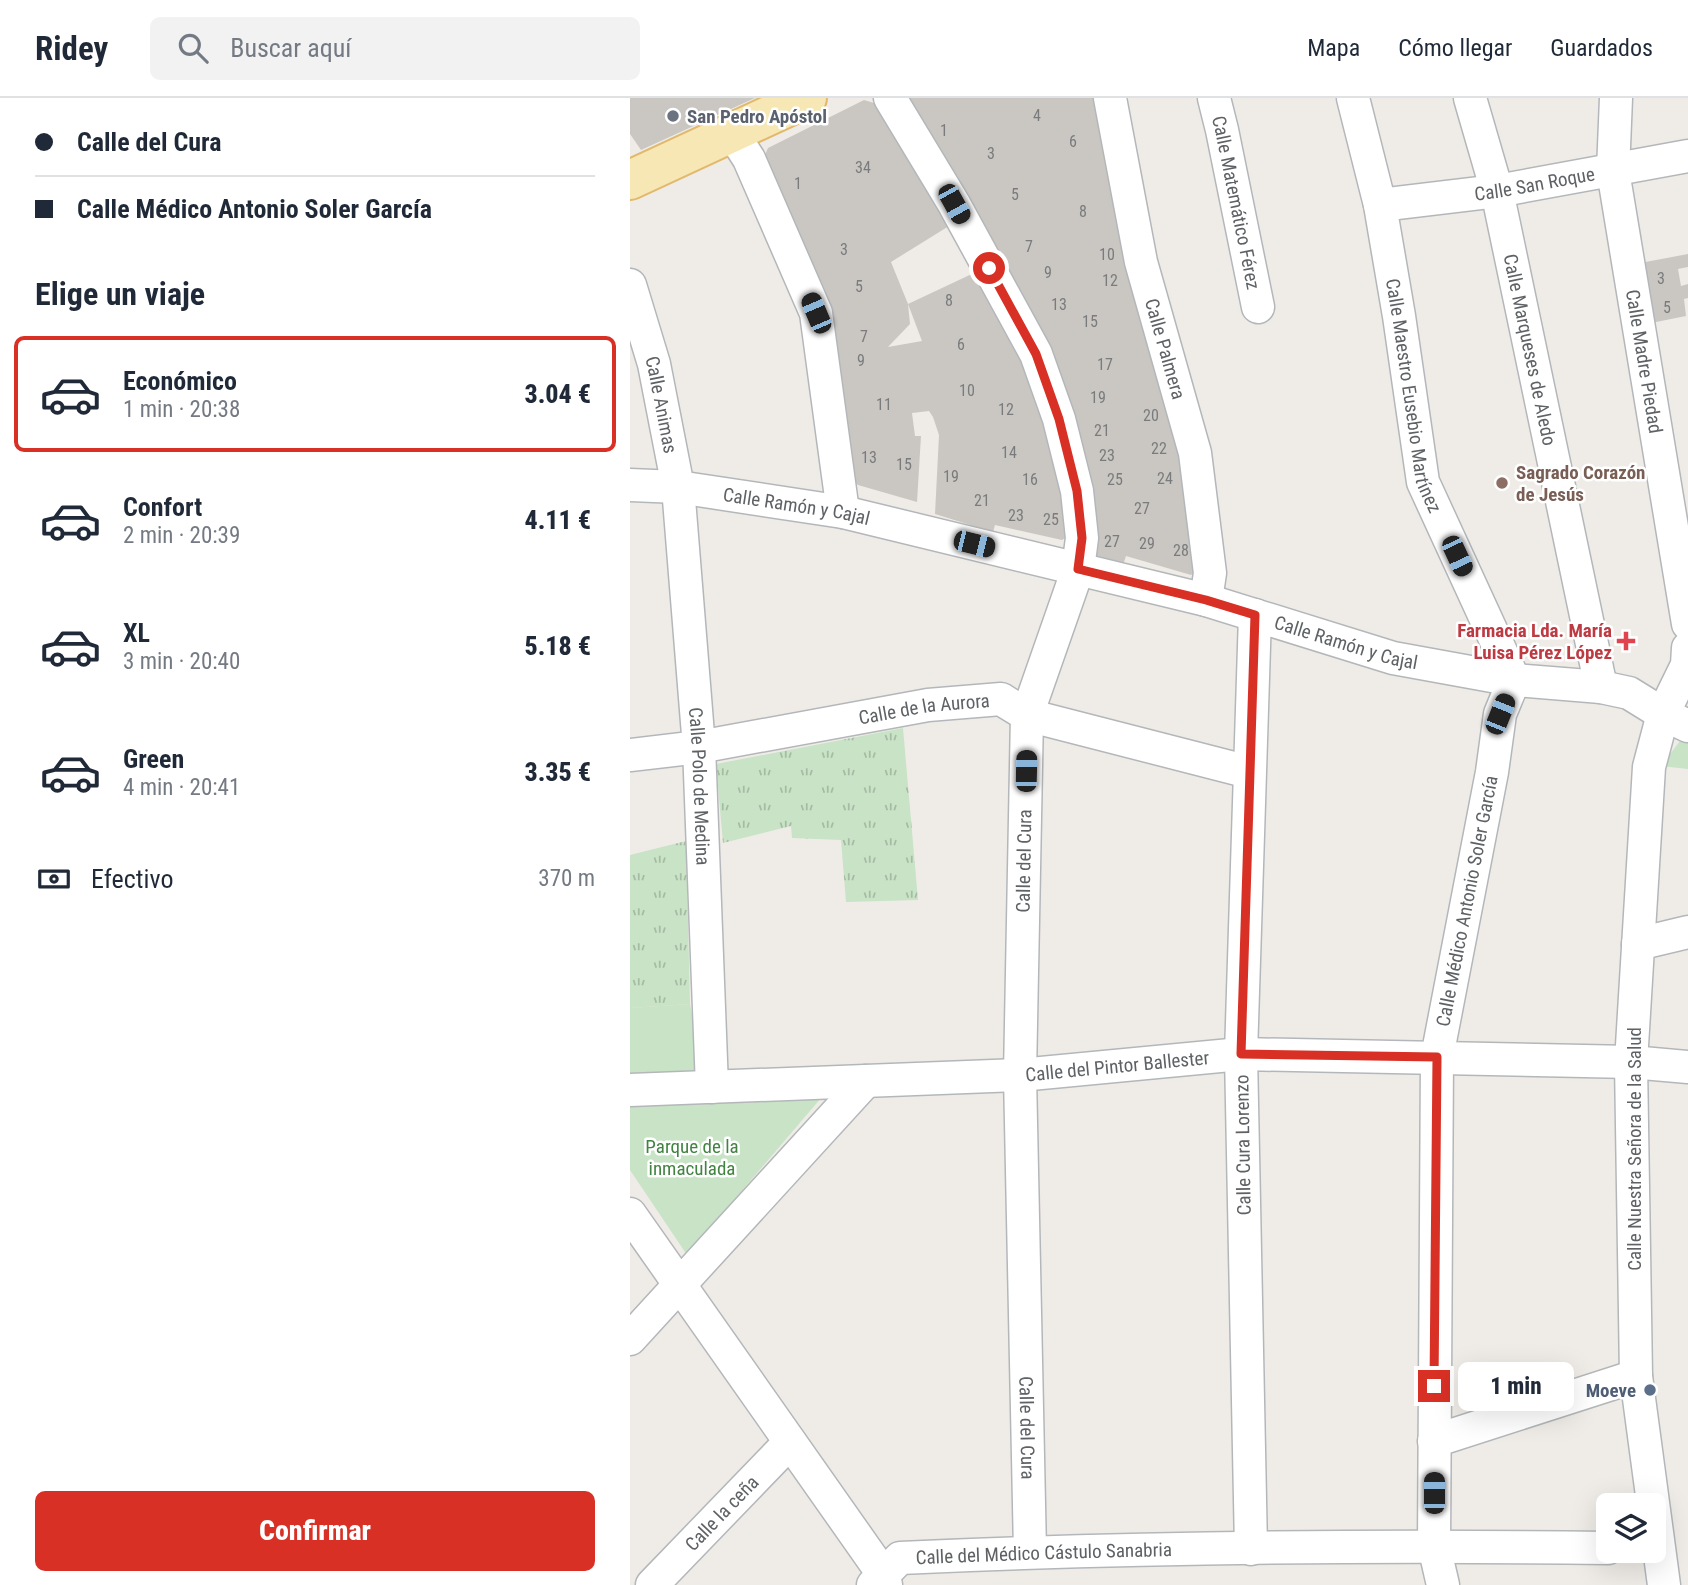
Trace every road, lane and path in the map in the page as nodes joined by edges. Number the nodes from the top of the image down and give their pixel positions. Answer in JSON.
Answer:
{"nodes":[{"id":1,"x":807,"y":98,"type":"edge"},
{"id":2,"x":890,"y":98,"type":"edge"},
{"id":3,"x":1110,"y":98,"type":"edge"},
{"id":4,"x":1214,"y":98,"type":"edge"},
{"id":5,"x":1353,"y":98,"type":"edge"},
{"id":6,"x":1471,"y":98,"type":"edge"},
{"id":7,"x":1616,"y":98,"type":"edge"},
{"id":8,"x":733,"y":134,"type":"junction"},
{"id":9,"x":1688,"y":156,"type":"edge"},
{"id":10,"x":1613,"y":171,"type":"junction"},
{"id":11,"x":630,"y":180,"type":"edge"},
{"id":12,"x":1497,"y":191,"type":"junction"},
{"id":13,"x":1380,"y":205,"type":"junction"},
{"id":14,"x":630,"y":285,"type":"edge"},
{"id":15,"x":1258,"y":307,"type":"dead end"},
{"id":16,"x":630,"y":485,"type":"edge"},
{"id":17,"x":678,"y":487,"type":"junction"},
{"id":18,"x":843,"y":512,"type":"junction"},
{"id":19,"x":1078,"y":569,"type":"junction"},
{"id":20,"x":1206,"y":600,"type":"junction"},
{"id":21,"x":1255,"y":615,"type":"junction"},
{"id":22,"x":1688,"y":624,"type":"edge"},
{"id":23,"x":1688,"y":648,"type":"edge"},
{"id":24,"x":1514,"y":680,"type":"junction"},
{"id":25,"x":1601,"y":687,"type":"junction"},
{"id":26,"x":1027,"y":715,"type":"junction"},
{"id":27,"x":1676,"y":720,"type":"edge"},
{"id":28,"x":699,"y":747,"type":"junction"},
{"id":29,"x":630,"y":755,"type":"edge"},
{"id":30,"x":1249,"y":772,"type":"junction"},
{"id":31,"x":1688,"y":932,"type":"edge"},
{"id":32,"x":1638,"y":944,"type":"junction"},
{"id":33,"x":1241,"y":1054,"type":"junction"},
{"id":34,"x":1437,"y":1057,"type":"junction"},
{"id":35,"x":1632,"y":1062,"type":"junction"},
{"id":36,"x":1688,"y":1067,"type":"edge"},
{"id":37,"x":1020,"y":1075,"type":"junction"},
{"id":38,"x":866,"y":1081,"type":"junction"},
{"id":39,"x":712,"y":1087,"type":"junction"},
{"id":40,"x":630,"y":1090,"type":"edge"},
{"id":41,"x":630,"y":1214,"type":"edge"},
{"id":42,"x":680,"y":1285,"type":"junction"},
{"id":43,"x":630,"y":1339,"type":"edge"},
{"id":44,"x":1636,"y":1376,"type":"junction"},
{"id":45,"x":1434,"y":1441,"type":"junction"},
{"id":46,"x":790,"y":1442,"type":"junction"},
{"id":47,"x":1650,"y":1493,"type":"edge"},
{"id":48,"x":1434,"y":1545,"type":"junction"},
{"id":49,"x":1596,"y":1548,"type":"edge"},
{"id":50,"x":1251,"y":1549,"type":"junction"},
{"id":51,"x":1030,"y":1552,"type":"junction"},
{"id":52,"x":1660,"y":1563,"type":"edge"},
{"id":53,"x":881,"y":1581,"type":"edge"},
{"id":54,"x":652,"y":1585,"type":"edge"},
{"id":55,"x":1443,"y":1585,"type":"edge"},
{"id":56,"x":1664,"y":1585,"type":"edge"}],
"edges":[{"from":1,"to":8,"type":"main road"},
{"from":2,"to":19,"type":"street","name":"Calle del Cura"},
{"from":3,"to":20,"type":"street","name":"Calle Palmera"},
{"from":4,"to":15,"type":"street","name":"Calle Matemático Férez"},
{"from":5,"to":13,"type":"street","name":"Calle Maestro Eusebio Martínez"},
{"from":6,"to":12,"type":"street","name":"Calle Marqueses de Aledo"},
{"from":7,"to":10,"type":"street","name":"Calle Madre Piedad"},
{"from":8,"to":11,"type":"main road"},
{"from":8,"to":18,"type":"street"},
{"from":9,"to":10,"type":"street","name":"Calle San Roque"},
{"from":10,"to":12,"type":"street","name":"Calle San Roque"},
{"from":10,"to":22,"type":"street","name":"Calle Madre Piedad"},
{"from":12,"to":13,"type":"street","name":"Calle San Roque"},
{"from":12,"to":25,"type":"street","name":"Calle Marqueses de Aledo"},
{"from":13,"to":24,"type":"street","name":"Calle Maestro Eusebio Martínez"},
{"from":14,"to":17,"type":"street","name":"Calle Animas"},
{"from":16,"to":17,"type":"street","name":"Calle Ramón y Cajal"},
{"from":17,"to":18,"type":"street","name":"Calle Ramón y Cajal"},
{"from":17,"to":28,"type":"street","name":"Calle Polo de Medina"},
{"from":18,"to":19,"type":"street","name":"Calle Ramón y Cajal"},
{"from":19,"to":20,"type":"street","name":"Calle Ramón y Cajal"},
{"from":19,"to":26,"type":"street","name":"Calle del Cura"},
{"from":20,"to":21,"type":"street","name":"Calle Ramón y Cajal"},
{"from":21,"to":24,"type":"street","name":"Calle Ramón y Cajal"},
{"from":21,"to":30,"type":"street","name":"Calle Cura Lorenzo"},
{"from":23,"to":27,"type":"street"},
{"from":24,"to":25,"type":"street","name":"Calle Ramón y Cajal"},
{"from":24,"to":34,"type":"street","name":"Calle Médico Antonio Soler García"},
{"from":25,"to":27,"type":"street","name":"Calle Ramón y Cajal"},
{"from":26,"to":28,"type":"street","name":"Calle de la Aurora"},
{"from":26,"to":30,"type":"street","name":"Calle de la Aurora"},
{"from":26,"to":37,"type":"street","name":"Calle del Cura"},
{"from":27,"to":32,"type":"street","name":"Calle Nuestra Señora de la Salud"},
{"from":28,"to":29,"type":"street","name":"Calle de la Aurora"},
{"from":28,"to":39,"type":"street","name":"Calle Polo de Medina"},
{"from":30,"to":33,"type":"street","name":"Calle Cura Lorenzo"},
{"from":31,"to":32,"type":"street"},
{"from":32,"to":35,"type":"street","name":"Calle Nuestra Señora de la Salud"},
{"from":33,"to":34,"type":"street","name":"Calle del Pintor Ballester"},
{"from":33,"to":37,"type":"street","name":"Calle del Pintor Ballester"},
{"from":33,"to":50,"type":"street","name":"Calle Cura Lorenzo"},
{"from":34,"to":35,"type":"street","name":"Calle del Pintor Ballester"},
{"from":34,"to":45,"type":"street","name":"Calle Médico Antonio Soler García"},
{"from":35,"to":36,"type":"street","name":"Calle del Pintor Ballester"},
{"from":35,"to":44,"type":"street","name":"Calle Nuestra Señora de la Salud"},
{"from":37,"to":38,"type":"street","name":"Calle del Pintor Ballester"},
{"from":37,"to":51,"type":"street","name":"Calle del Cura"},
{"from":38,"to":39,"type":"street","name":"Calle del Pintor Ballester"},
{"from":38,"to":42,"type":"street"},
{"from":39,"to":40,"type":"street","name":"Calle del Pintor Ballester"},
{"from":41,"to":42,"type":"street","name":"Calle del Médico Cástulo Sanabria"},
{"from":42,"to":43,"type":"street"},
{"from":42,"to":46,"type":"street","name":"Calle del Médico Cástulo Sanabria"},
{"from":44,"to":45,"type":"street"},
{"from":44,"to":47,"type":"street","name":"Calle Nuestra Señora de la Salud"},
{"from":45,"to":48,"type":"street","name":"Calle Médico Antonio Soler García"},
{"from":46,"to":53,"type":"street","name":"Calle del Médico Cástulo Sanabria"},
{"from":46,"to":54,"type":"street","name":"Calle la ceña"},
{"from":48,"to":49,"type":"street","name":"Calle del Médico Cástulo Sanabria"},
{"from":48,"to":50,"type":"street","name":"Calle del Médico Cástulo Sanabria"},
{"from":48,"to":55,"type":"street","name":"Calle Médico Antonio Soler García"},
{"from":50,"to":51,"type":"street","name":"Calle del Médico Cástulo Sanabria"},
{"from":51,"to":53,"type":"street","name":"Calle del Médico Cástulo Sanabria"},
{"from":52,"to":56,"type":"street","name":"Calle Nuestra Señora de la Salud"}]}
